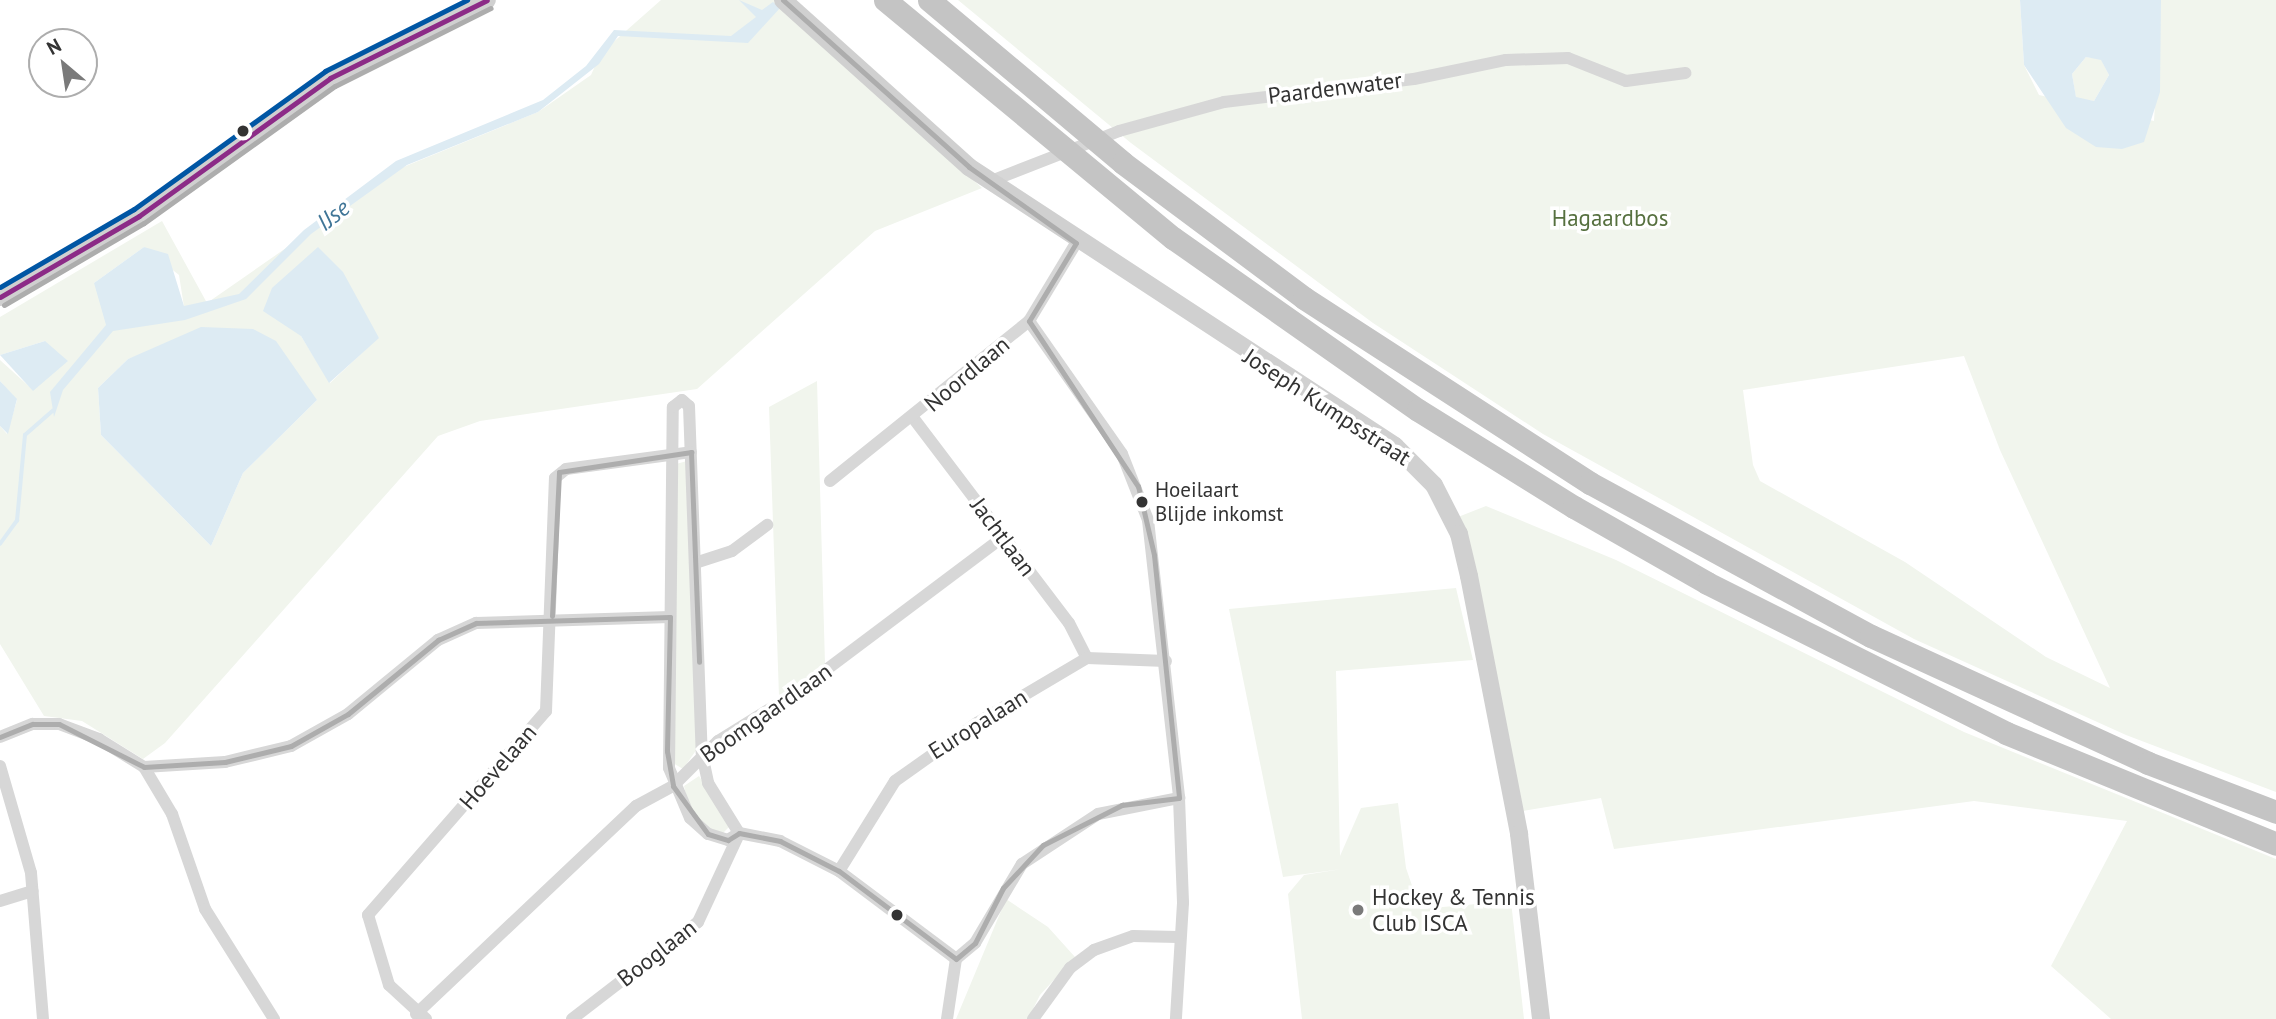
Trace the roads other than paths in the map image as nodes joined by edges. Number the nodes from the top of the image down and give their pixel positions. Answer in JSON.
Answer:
{"nodes":[{"id":1,"x":487,"y":0,"type":"edge"},
{"id":2,"x":783,"y":0,"type":"edge"},
{"id":3,"x":885,"y":0,"type":"edge"},
{"id":4,"x":929,"y":0,"type":"edge"},
{"id":5,"x":1685,"y":73,"type":"dead end"},
{"id":6,"x":991,"y":181,"type":"junction"},
{"id":7,"x":1076,"y":243,"type":"junction"},
{"id":8,"x":0,"y":297,"type":"edge"},
{"id":9,"x":1029,"y":321,"type":"junction"},
{"id":10,"x":914,"y":419,"type":"junction"},
{"id":11,"x":672,"y":452,"type":"junction"},
{"id":12,"x":691,"y":452,"type":"junction"},
{"id":13,"x":830,"y":481,"type":"dead end"},
{"id":14,"x":767,"y":525,"type":"dead end"},
{"id":15,"x":1003,"y":537,"type":"junction"},
{"id":16,"x":695,"y":563,"type":"junction"},
{"id":17,"x":552,"y":616,"type":"junction"},
{"id":18,"x":670,"y":617,"type":"junction"},
{"id":19,"x":1087,"y":658,"type":"junction"},
{"id":20,"x":1166,"y":660,"type":"junction"},
{"id":21,"x":0,"y":737,"type":"edge"},
{"id":22,"x":702,"y":754,"type":"junction"},
{"id":23,"x":0,"y":766,"type":"edge"},
{"id":24,"x":144,"y":767,"type":"junction"},
{"id":25,"x":673,"y":786,"type":"junction"},
{"id":26,"x":1179,"y":798,"type":"junction"},
{"id":27,"x":2276,"y":812,"type":"edge"},
{"id":28,"x":739,"y":833,"type":"junction"},
{"id":29,"x":2276,"y":844,"type":"edge"},
{"id":30,"x":839,"y":871,"type":"junction"},
{"id":31,"x":32,"y":891,"type":"junction"},
{"id":32,"x":0,"y":901,"type":"edge"},
{"id":33,"x":1178,"y":937,"type":"junction"},
{"id":34,"x":956,"y":959,"type":"junction"},
{"id":35,"x":421,"y":1016,"type":"edge"},
{"id":36,"x":43,"y":1019,"type":"edge"},
{"id":37,"x":274,"y":1019,"type":"edge"},
{"id":38,"x":572,"y":1019,"type":"edge"},
{"id":39,"x":947,"y":1019,"type":"edge"},
{"id":40,"x":1034,"y":1019,"type":"edge"},
{"id":41,"x":1175,"y":1019,"type":"edge"},
{"id":42,"x":1541,"y":1019,"type":"edge"}],
"edges":[{"from":1,"to":8,"type":"street"},
{"from":2,"to":6,"type":"street","name":"Joseph Kumpsstraat"},
{"from":3,"to":29,"type":"highway"},
{"from":4,"to":27,"type":"highway"},
{"from":5,"to":6,"type":"street","name":"Paardenwater"},
{"from":6,"to":7,"type":"street","name":"Joseph Kumpsstraat"},
{"from":7,"to":9,"type":"street","name":"Noordlaan"},
{"from":7,"to":42,"type":"street","name":"Joseph Kumpsstraat"},
{"from":9,"to":10,"type":"street","name":"Noordlaan"},
{"from":9,"to":20,"type":"street"},
{"from":10,"to":13,"type":"street","name":"Noordlaan"},
{"from":10,"to":15,"type":"street","name":"Jachtlaan"},
{"from":11,"to":12,"type":"street","name":"Hoevelaan"},
{"from":11,"to":12,"type":"street"},
{"from":11,"to":17,"type":"street","name":"Hoevelaan"},
{"from":11,"to":18,"type":"street"},
{"from":12,"to":16,"type":"street"},
{"from":14,"to":16,"type":"street"},
{"from":15,"to":19,"type":"street","name":"Jachtlaan"},
{"from":15,"to":22,"type":"street","name":"Boomgaardlaan"},
{"from":16,"to":22,"type":"street"},
{"from":17,"to":18,"type":"street"},
{"from":17,"to":24,"type":"street"},
{"from":17,"to":35,"type":"street","name":"Hoevelaan"},
{"from":18,"to":25,"type":"street"},
{"from":19,"to":20,"type":"street"},
{"from":19,"to":30,"type":"street","name":"Europalaan"},
{"from":20,"to":26,"type":"street"},
{"from":21,"to":24,"type":"street"},
{"from":22,"to":25,"type":"street","name":"Boomgaardlaan"},
{"from":22,"to":28,"type":"street"},
{"from":23,"to":31,"type":"street"},
{"from":24,"to":37,"type":"street"},
{"from":25,"to":28,"type":"street"},
{"from":25,"to":35,"type":"street","name":"Boomgaardlaan"},
{"from":26,"to":33,"type":"street"},
{"from":26,"to":34,"type":"street"},
{"from":28,"to":30,"type":"street"},
{"from":28,"to":38,"type":"street","name":"Booglaan"},
{"from":30,"to":34,"type":"street"},
{"from":31,"to":32,"type":"street"},
{"from":31,"to":36,"type":"street"},
{"from":33,"to":40,"type":"street"},
{"from":33,"to":41,"type":"street"},
{"from":34,"to":39,"type":"street"}]}
